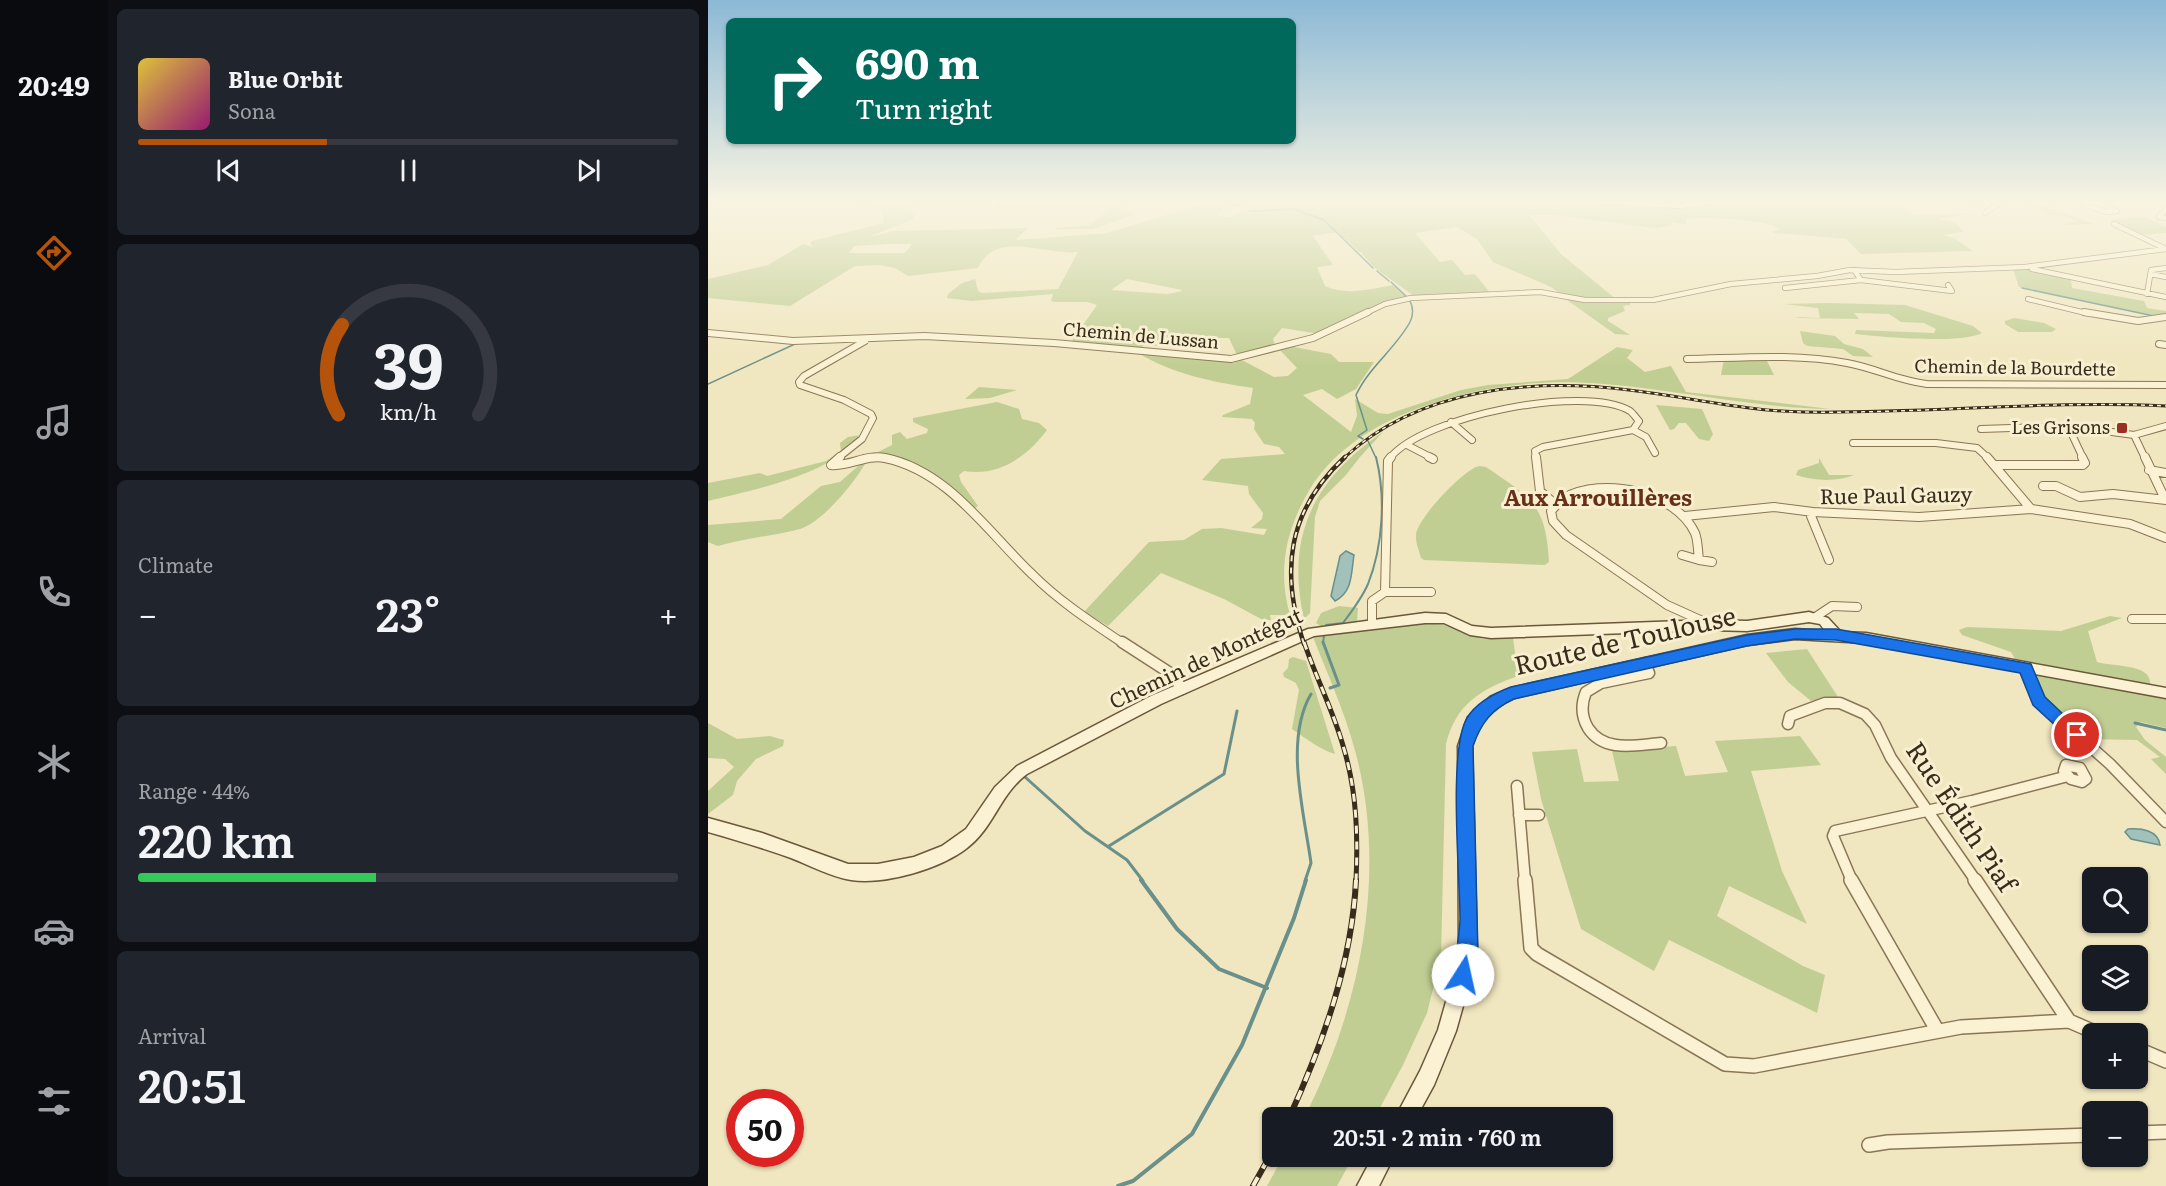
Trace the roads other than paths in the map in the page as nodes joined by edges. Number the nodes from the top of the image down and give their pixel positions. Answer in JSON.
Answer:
{"nodes":[{"id":1,"x":2116,"y":255,"type":"edge"},
{"id":2,"x":2025,"y":267,"type":"junction"},
{"id":3,"x":2166,"y":268,"type":"edge"},
{"id":4,"x":1854,"y":270,"type":"junction"},
{"id":5,"x":2150,"y":274,"type":"junction"},
{"id":6,"x":2166,"y":278,"type":"edge"},
{"id":7,"x":1861,"y":280,"type":"junction"},
{"id":8,"x":1948,"y":285,"type":"dead end"},
{"id":9,"x":1785,"y":288,"type":"dead end"},
{"id":10,"x":2147,"y":294,"type":"junction"},
{"id":11,"x":2165,"y":298,"type":"edge"},
{"id":12,"x":2028,"y":299,"type":"dead end"},
{"id":13,"x":2166,"y":317,"type":"edge"},
{"id":14,"x":708,"y":333,"type":"edge"},
{"id":15,"x":868,"y":339,"type":"junction"},
{"id":16,"x":2159,"y":344,"type":"dead end"},
{"id":17,"x":2166,"y":345,"type":"edge"},
{"id":18,"x":1687,"y":359,"type":"dead end"},
{"id":19,"x":2166,"y":385,"type":"edge"},
{"id":20,"x":1451,"y":422,"type":"junction"},
{"id":21,"x":2068,"y":426,"type":"junction"},
{"id":22,"x":2166,"y":426,"type":"edge"},
{"id":23,"x":1981,"y":429,"type":"dead end"},
{"id":24,"x":1633,"y":430,"type":"junction"},
{"id":25,"x":2134,"y":435,"type":"junction"},
{"id":26,"x":1472,"y":440,"type":"dead end"},
{"id":27,"x":1853,"y":443,"type":"dead end"},
{"id":28,"x":1407,"y":446,"type":"junction"},
{"id":29,"x":1654,"y":453,"type":"dead end"},
{"id":30,"x":1433,"y":459,"type":"dead end"},
{"id":31,"x":1997,"y":465,"type":"dead end"},
{"id":32,"x":2149,"y":470,"type":"junction"},
{"id":33,"x":2166,"y":472,"type":"edge"},
{"id":34,"x":2043,"y":486,"type":"dead end"},
{"id":35,"x":2166,"y":499,"type":"edge"},
{"id":36,"x":1555,"y":504,"type":"junction"},
{"id":37,"x":2031,"y":509,"type":"junction"},
{"id":38,"x":1813,"y":512,"type":"junction"},
{"id":39,"x":1685,"y":516,"type":"junction"},
{"id":40,"x":2166,"y":538,"type":"edge"},
{"id":41,"x":1682,"y":555,"type":"dead end"},
{"id":42,"x":1699,"y":560,"type":"junction"},
{"id":43,"x":1829,"y":560,"type":"dead end"},
{"id":44,"x":1712,"y":562,"type":"dead end"},
{"id":45,"x":1385,"y":592,"type":"junction"},
{"id":46,"x":1431,"y":592,"type":"dead end"},
{"id":47,"x":1857,"y":607,"type":"dead end"},
{"id":48,"x":1814,"y":618,"type":"junction"},
{"id":49,"x":2132,"y":619,"type":"dead end"},
{"id":50,"x":2166,"y":619,"type":"edge"},
{"id":51,"x":1372,"y":624,"type":"junction"},
{"id":52,"x":1710,"y":625,"type":"junction"},
{"id":53,"x":1820,"y":634,"type":"junction"},
{"id":54,"x":1836,"y":635,"type":"junction"},
{"id":55,"x":1645,"y":663,"type":"junction"},
{"id":56,"x":2026,"y":668,"type":"junction"},
{"id":57,"x":1182,"y":689,"type":"junction"},
{"id":58,"x":2166,"y":693,"type":"edge"},
{"id":59,"x":1788,"y":724,"type":"dead end"},
{"id":60,"x":1661,"y":743,"type":"dead end"},
{"id":61,"x":2067,"y":776,"type":"dead end"},
{"id":62,"x":1517,"y":786,"type":"dead end"},
{"id":63,"x":1928,"y":811,"type":"junction"},
{"id":64,"x":1519,"y":815,"type":"junction"},
{"id":65,"x":1539,"y":815,"type":"dead end"},
{"id":66,"x":2166,"y":822,"type":"edge"},
{"id":67,"x":708,"y":825,"type":"edge"},
{"id":68,"x":2069,"y":1021,"type":"junction"},
{"id":69,"x":2082,"y":1027,"type":"edge"},
{"id":70,"x":1937,"y":1030,"type":"junction"},
{"id":71,"x":2148,"y":1053,"type":"edge"},
{"id":72,"x":2166,"y":1061,"type":"edge"},
{"id":73,"x":1411,"y":1107,"type":"edge"},
{"id":74,"x":2166,"y":1132,"type":"edge"},
{"id":75,"x":2148,"y":1133,"type":"edge"},
{"id":76,"x":2082,"y":1134,"type":"edge"},
{"id":77,"x":1869,"y":1145,"type":"dead end"},
{"id":78,"x":1378,"y":1167,"type":"edge"},
{"id":79,"x":1368,"y":1186,"type":"edge"}],
"edges":[{"from":1,"to":2,"type":"street"},
{"from":2,"to":4,"type":"street","name":"Chemin de Lussan"},
{"from":2,"to":10,"type":"street"},
{"from":3,"to":5,"type":"street"},
{"from":4,"to":7,"type":"street"},
{"from":4,"to":15,"type":"street","name":"Chemin de Lussan"},
{"from":5,"to":6,"type":"street"},
{"from":5,"to":10,"type":"street"},
{"from":7,"to":8,"type":"street"},
{"from":7,"to":9,"type":"street"},
{"from":10,"to":11,"type":"street"},
{"from":12,"to":13,"type":"street"},
{"from":14,"to":15,"type":"street","name":"Chemin de Lussan"},
{"from":15,"to":57,"type":"street"},
{"from":16,"to":17,"type":"street"},
{"from":18,"to":19,"type":"street","name":"Chemin de la Bourdette"},
{"from":20,"to":24,"type":"street"},
{"from":20,"to":26,"type":"street"},
{"from":20,"to":28,"type":"street"},
{"from":21,"to":23,"type":"street"},
{"from":21,"to":25,"type":"street"},
{"from":21,"to":31,"type":"street"},
{"from":22,"to":25,"type":"street"},
{"from":24,"to":29,"type":"street"},
{"from":24,"to":36,"type":"street"},
{"from":25,"to":32,"type":"street"},
{"from":27,"to":37,"type":"street"},
{"from":28,"to":30,"type":"street"},
{"from":28,"to":45,"type":"street"},
{"from":32,"to":33,"type":"street"},
{"from":32,"to":35,"type":"street"},
{"from":34,"to":35,"type":"street"},
{"from":36,"to":39,"type":"street"},
{"from":36,"to":52,"type":"street"},
{"from":37,"to":38,"type":"street","name":"Rue Paul Gauzy"},
{"from":37,"to":40,"type":"street","name":"Rue Paul Gauzy"},
{"from":38,"to":39,"type":"street"},
{"from":38,"to":43,"type":"street","name":"Rue Paul Gauzy"},
{"from":39,"to":42,"type":"street"},
{"from":41,"to":42,"type":"street"},
{"from":42,"to":44,"type":"street"},
{"from":45,"to":46,"type":"street"},
{"from":45,"to":51,"type":"street"},
{"from":47,"to":48,"type":"street"},
{"from":48,"to":52,"type":"street","name":"Chemin de Montégut"},
{"from":48,"to":53,"type":"street"},
{"from":48,"to":54,"type":"street"},
{"from":49,"to":50,"type":"street"},
{"from":51,"to":52,"type":"street","name":"Chemin de Montégut"},
{"from":51,"to":57,"type":"street","name":"Chemin de Montégut"},
{"from":53,"to":54,"type":"street","name":"Route de Toulouse"},
{"from":53,"to":55,"type":"street","name":"Route de Toulouse"},
{"from":54,"to":56,"type":"street","name":"Route de Toulouse"},
{"from":55,"to":60,"type":"street"},
{"from":55,"to":73,"type":"street","name":"Route de Toulouse"},
{"from":56,"to":58,"type":"street","name":"Route de Toulouse"},
{"from":56,"to":66,"type":"street"},
{"from":57,"to":67,"type":"street","name":"Chemin de Montégut"},
{"from":59,"to":63,"type":"street","name":"Rue Édith Piaf"},
{"from":61,"to":63,"type":"street"},
{"from":62,"to":64,"type":"street"},
{"from":63,"to":68,"type":"street","name":"Rue Édith Piaf"},
{"from":63,"to":70,"type":"street"},
{"from":64,"to":65,"type":"street"},
{"from":64,"to":70,"type":"street"},
{"from":68,"to":69,"type":"street"},
{"from":68,"to":70,"type":"street"},
{"from":71,"to":72,"type":"street"},
{"from":74,"to":75,"type":"street"},
{"from":76,"to":77,"type":"street"},
{"from":78,"to":79,"type":"street"}]}
